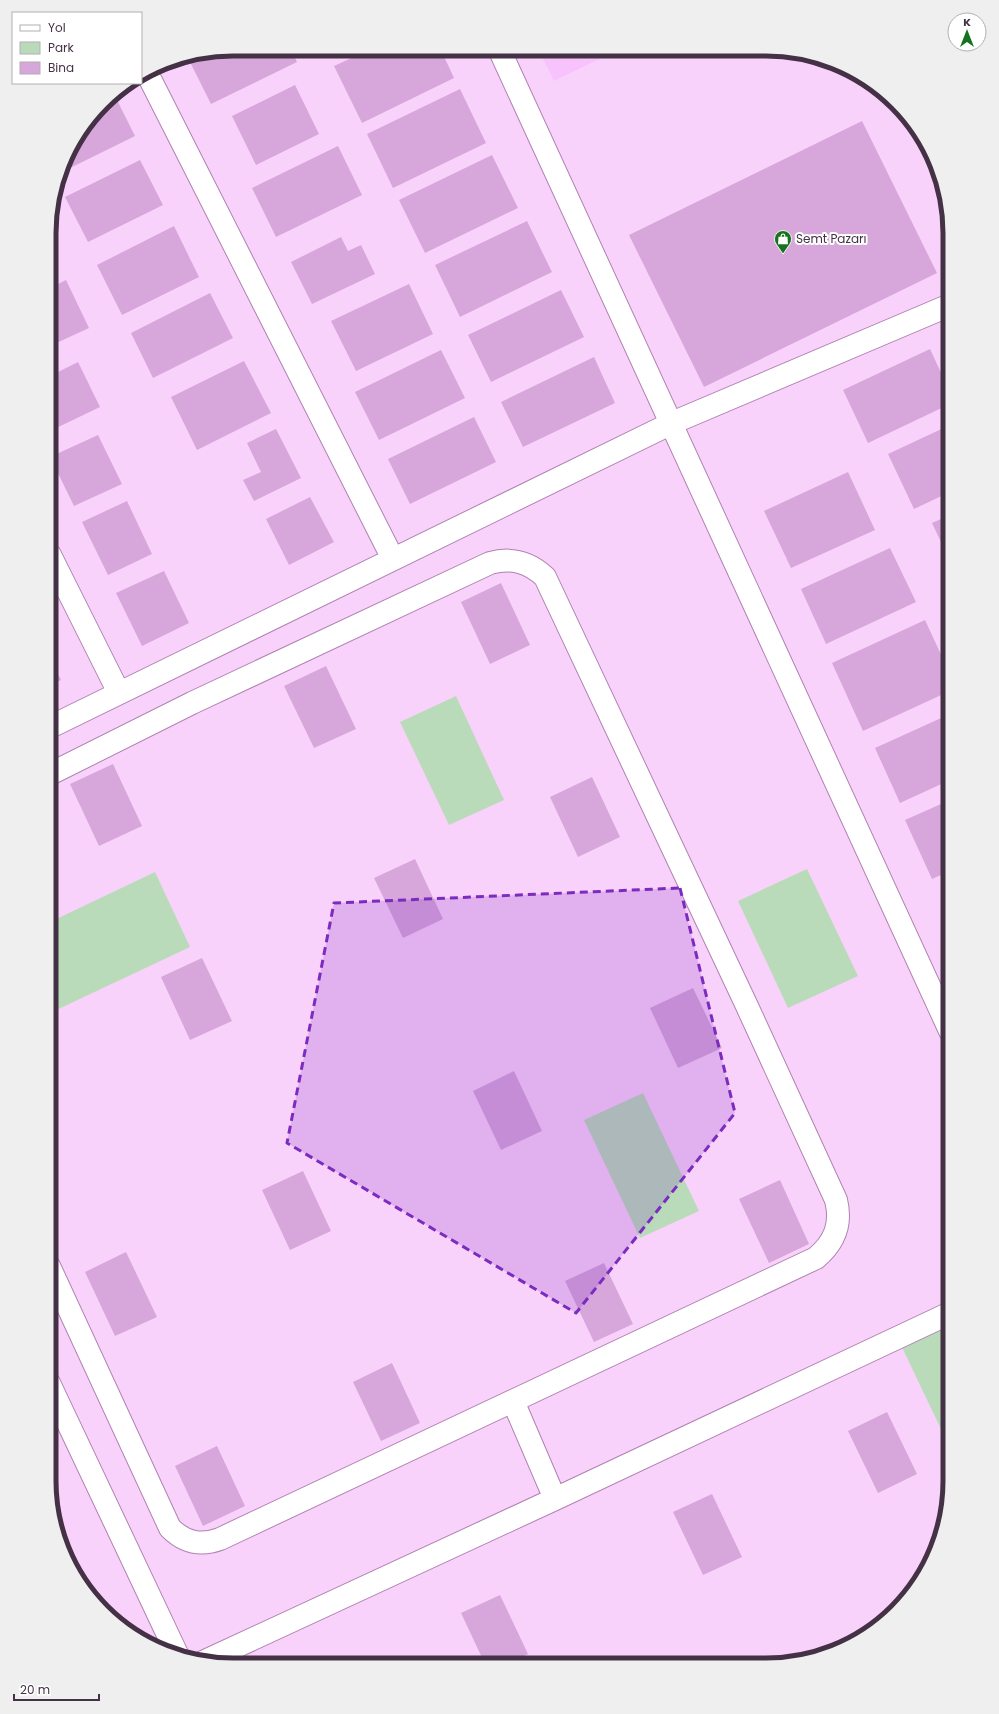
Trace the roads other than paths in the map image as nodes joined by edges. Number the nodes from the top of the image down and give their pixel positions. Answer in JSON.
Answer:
{"nodes":[{"id":1,"x":502,"y":56,"type":"edge"},
{"id":2,"x":149,"y":77,"type":"edge"},
{"id":3,"x":943,"y":308,"type":"edge"},
{"id":4,"x":672,"y":423,"type":"junction"},
{"id":5,"x":393,"y":559,"type":"junction"},
{"id":6,"x":56,"y":567,"type":"edge"},
{"id":7,"x":119,"y":693,"type":"junction"},
{"id":8,"x":56,"y":724,"type":"edge"},
{"id":9,"x":56,"y":771,"type":"edge"},
{"id":10,"x":943,"y":1016,"type":"edge"},
{"id":11,"x":56,"y":1281,"type":"edge"},
{"id":12,"x":943,"y":1316,"type":"edge"},
{"id":13,"x":56,"y":1398,"type":"edge"},
{"id":14,"x":513,"y":1401,"type":"junction"},
{"id":15,"x":555,"y":1499,"type":"junction"},
{"id":16,"x":173,"y":1647,"type":"edge"},
{"id":17,"x":214,"y":1657,"type":"edge"}],
"edges":[{"from":1,"to":4,"type":"street"},
{"from":2,"to":5,"type":"street"},
{"from":3,"to":4,"type":"street"},
{"from":4,"to":5,"type":"street"},
{"from":4,"to":10,"type":"street"},
{"from":5,"to":7,"type":"street"},
{"from":6,"to":7,"type":"street"},
{"from":7,"to":8,"type":"street"},
{"from":9,"to":14,"type":"street"},
{"from":11,"to":14,"type":"street"},
{"from":12,"to":15,"type":"street"},
{"from":13,"to":16,"type":"street"},
{"from":14,"to":15,"type":"street"},
{"from":15,"to":17,"type":"street"}]}
